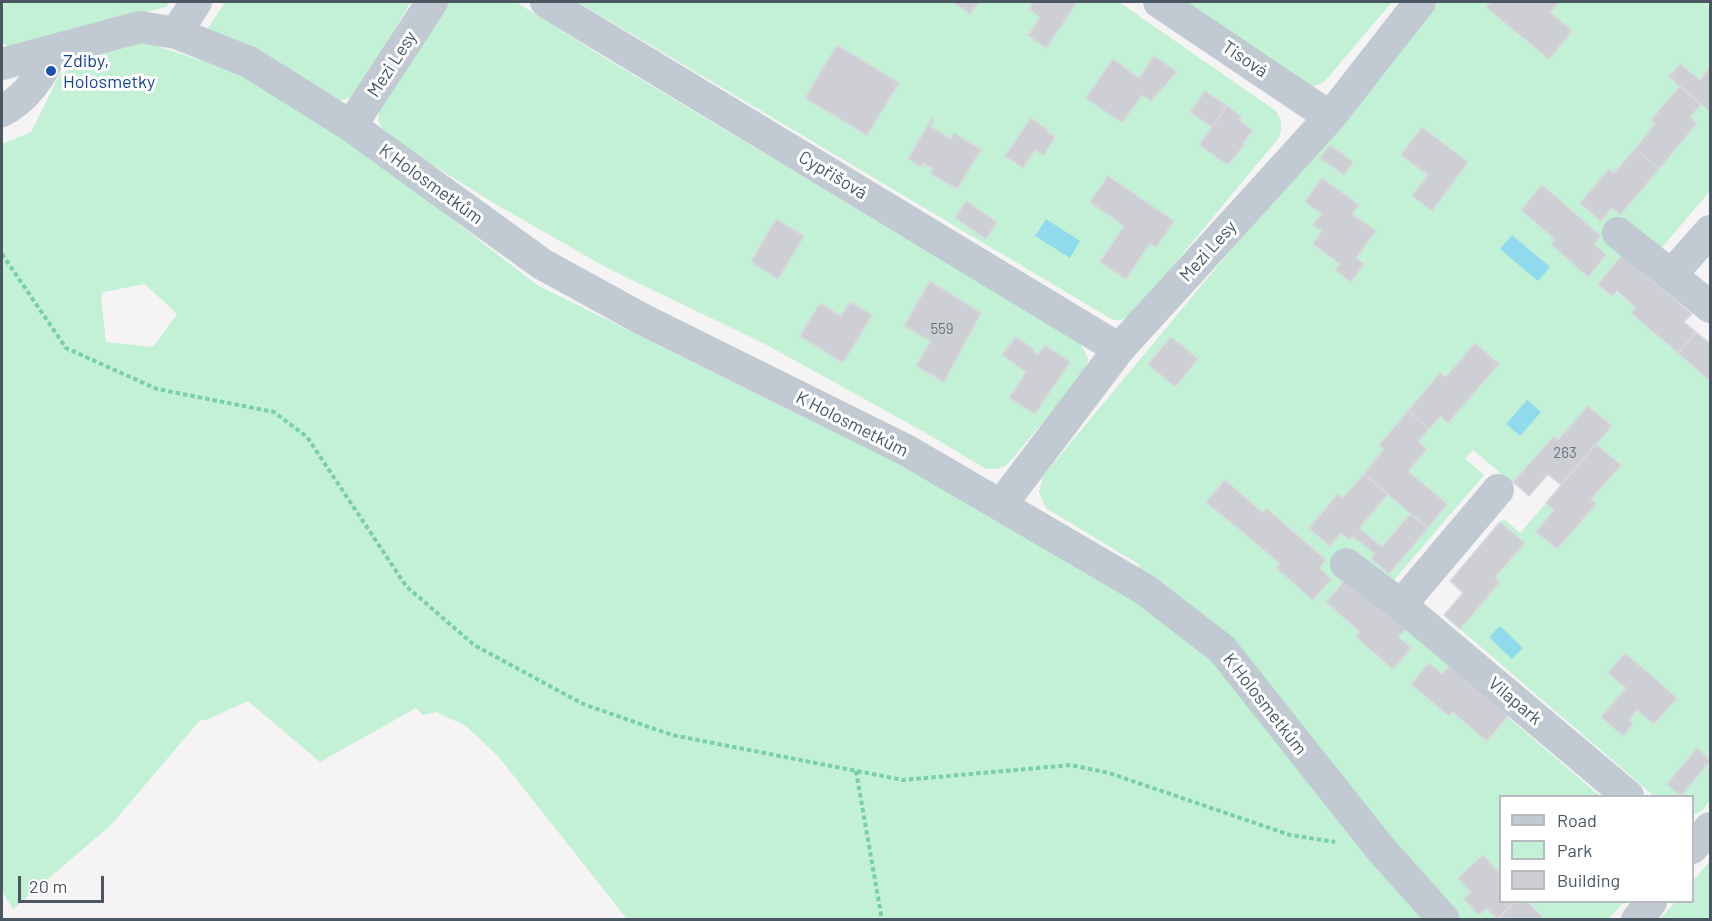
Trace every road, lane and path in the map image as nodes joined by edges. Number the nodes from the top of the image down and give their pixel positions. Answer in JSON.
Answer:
{"nodes":[{"id":1,"x":196,"y":2,"type":"edge"},
{"id":2,"x":432,"y":2,"type":"edge"},
{"id":3,"x":546,"y":2,"type":"edge"},
{"id":4,"x":1159,"y":2,"type":"edge"},
{"id":5,"x":1420,"y":2,"type":"edge"},
{"id":6,"x":176,"y":33,"type":"junction"},
{"id":7,"x":52,"y":51,"type":"junction"},
{"id":8,"x":2,"y":64,"type":"edge"},
{"id":9,"x":2,"y":111,"type":"edge"},
{"id":10,"x":1330,"y":117,"type":"junction"},
{"id":11,"x":351,"y":126,"type":"junction"},
{"id":12,"x":1710,"y":231,"type":"edge"},
{"id":13,"x":1618,"y":233,"type":"dead end"},
{"id":14,"x":2,"y":254,"type":"edge"},
{"id":15,"x":1671,"y":275,"type":"junction"},
{"id":16,"x":1710,"y":307,"type":"edge"},
{"id":17,"x":1119,"y":349,"type":"junction"},
{"id":18,"x":1498,"y":490,"type":"dead end"},
{"id":19,"x":1001,"y":504,"type":"junction"},
{"id":20,"x":1346,"y":564,"type":"dead end"},
{"id":21,"x":1401,"y":605,"type":"junction"},
{"id":22,"x":856,"y":771,"type":"junction"},
{"id":23,"x":1627,"y":795,"type":"edge"},
{"id":24,"x":1710,"y":828,"type":"edge"},
{"id":25,"x":1694,"y":846,"type":"edge"},
{"id":26,"x":1379,"y":847,"type":"junction"},
{"id":27,"x":1650,"y":903,"type":"edge"},
{"id":28,"x":882,"y":920,"type":"edge"},
{"id":29,"x":1444,"y":920,"type":"edge"},
{"id":30,"x":1637,"y":920,"type":"edge"}],
"edges":[{"from":1,"to":6,"type":"street"},
{"from":2,"to":11,"type":"street","name":"Mezi Lesy"},
{"from":3,"to":17,"type":"street","name":"Cypřišová"},
{"from":4,"to":10,"type":"street","name":"Tisová"},
{"from":5,"to":10,"type":"street","name":"Mezi Lesy"},
{"from":6,"to":7,"type":"street","name":"K Holosmetkům"},
{"from":6,"to":11,"type":"street","name":"K Holosmetkům"},
{"from":7,"to":8,"type":"street","name":"K Holosmetkům"},
{"from":7,"to":9,"type":"street"},
{"from":10,"to":17,"type":"street","name":"Mezi Lesy"},
{"from":11,"to":19,"type":"street","name":"K Holosmetkům"},
{"from":12,"to":15,"type":"street"},
{"from":13,"to":15,"type":"street"},
{"from":14,"to":22,"type":"path"},
{"from":15,"to":16,"type":"street"},
{"from":17,"to":19,"type":"street","name":"Mezi Lesy"},
{"from":18,"to":21,"type":"street"},
{"from":19,"to":26,"type":"street","name":"K Holosmetkům"},
{"from":20,"to":21,"type":"street","name":"Vilapark"},
{"from":21,"to":23,"type":"street","name":"Vilapark"},
{"from":22,"to":26,"type":"path"},
{"from":22,"to":28,"type":"path"},
{"from":24,"to":25,"type":"street"},
{"from":26,"to":29,"type":"street","name":"K Holosmetkům"},
{"from":27,"to":30,"type":"street"}]}
